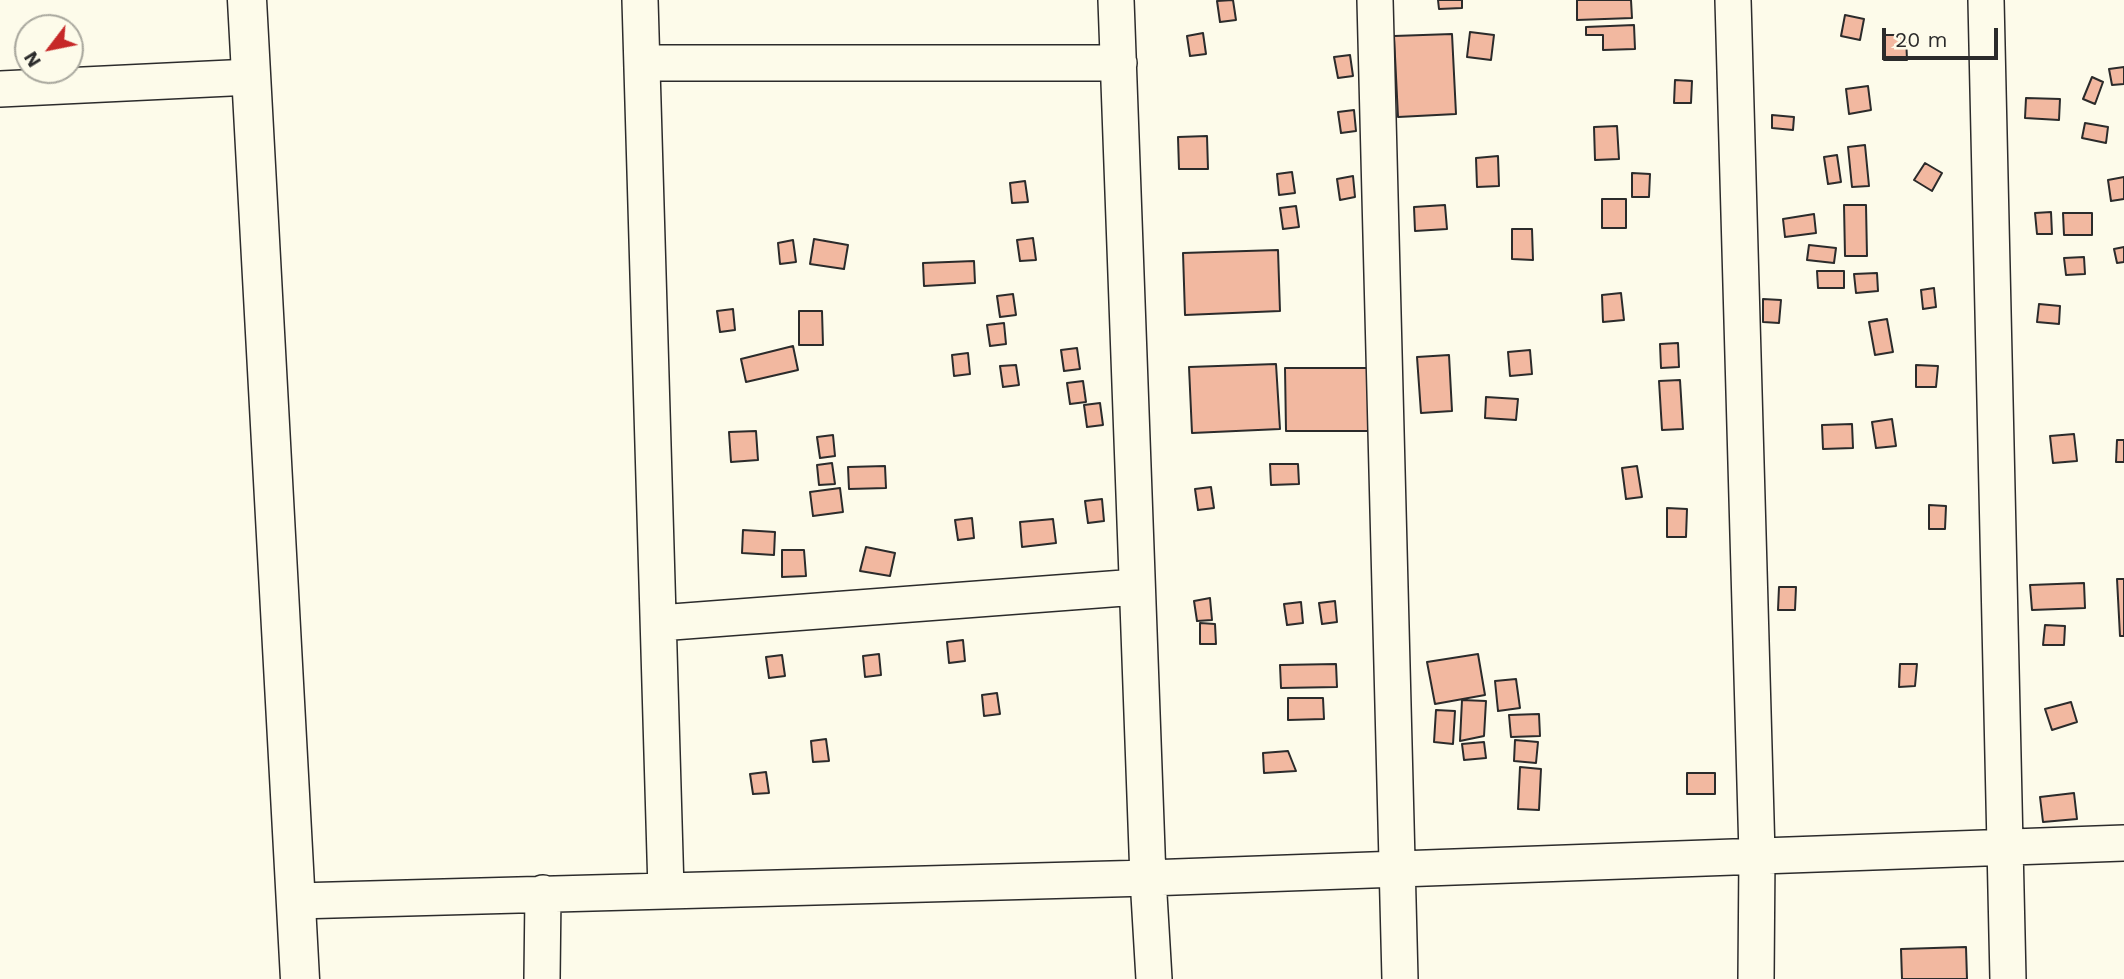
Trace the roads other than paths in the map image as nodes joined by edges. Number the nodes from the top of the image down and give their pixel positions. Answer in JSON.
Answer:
{"nodes":[{"id":1,"x":247,"y":0,"type":"edge"},
{"id":2,"x":640,"y":0,"type":"edge"},
{"id":3,"x":1116,"y":0,"type":"edge"},
{"id":4,"x":1375,"y":0,"type":"edge"},
{"id":5,"x":1733,"y":0,"type":"edge"},
{"id":6,"x":1986,"y":0,"type":"edge"},
{"id":7,"x":642,"y":63,"type":"junction"},
{"id":8,"x":1119,"y":63,"type":"junction"},
{"id":9,"x":251,"y":77,"type":"junction"},
{"id":10,"x":0,"y":89,"type":"edge"},
{"id":11,"x":1137,"y":587,"type":"junction"},
{"id":12,"x":659,"y":623,"type":"junction"},
{"id":13,"x":2124,"y":843,"type":"edge"},
{"id":14,"x":2006,"y":846,"type":"junction"},
{"id":15,"x":1757,"y":854,"type":"junction"},
{"id":16,"x":1398,"y":869,"type":"junction"},
{"id":17,"x":1148,"y":878,"type":"junction"},
{"id":18,"x":666,"y":890,"type":"junction"},
{"id":19,"x":543,"y":893,"type":"junction"},
{"id":20,"x":296,"y":901,"type":"junction"},
{"id":21,"x":300,"y":979,"type":"edge"},
{"id":22,"x":542,"y":979,"type":"edge"},
{"id":23,"x":1154,"y":979,"type":"edge"},
{"id":24,"x":1400,"y":979,"type":"edge"},
{"id":25,"x":1756,"y":979,"type":"edge"},
{"id":26,"x":2008,"y":979,"type":"edge"}],
"edges":[{"from":1,"to":9,"type":"street"},
{"from":2,"to":7,"type":"street"},
{"from":3,"to":8,"type":"street"},
{"from":4,"to":16,"type":"street"},
{"from":5,"to":15,"type":"street"},
{"from":6,"to":14,"type":"street"},
{"from":7,"to":8,"type":"street"},
{"from":7,"to":12,"type":"street"},
{"from":8,"to":11,"type":"street"},
{"from":9,"to":10,"type":"street"},
{"from":9,"to":20,"type":"street"},
{"from":11,"to":12,"type":"street"},
{"from":11,"to":17,"type":"street"},
{"from":12,"to":18,"type":"street"},
{"from":13,"to":14,"type":"street"},
{"from":14,"to":15,"type":"street"},
{"from":14,"to":26,"type":"street"},
{"from":15,"to":16,"type":"street"},
{"from":15,"to":25,"type":"street"},
{"from":16,"to":17,"type":"street"},
{"from":16,"to":24,"type":"street"},
{"from":17,"to":18,"type":"street"},
{"from":17,"to":23,"type":"street"},
{"from":18,"to":19,"type":"street"},
{"from":19,"to":20,"type":"street"},
{"from":19,"to":22,"type":"street"},
{"from":20,"to":21,"type":"street"}]}
